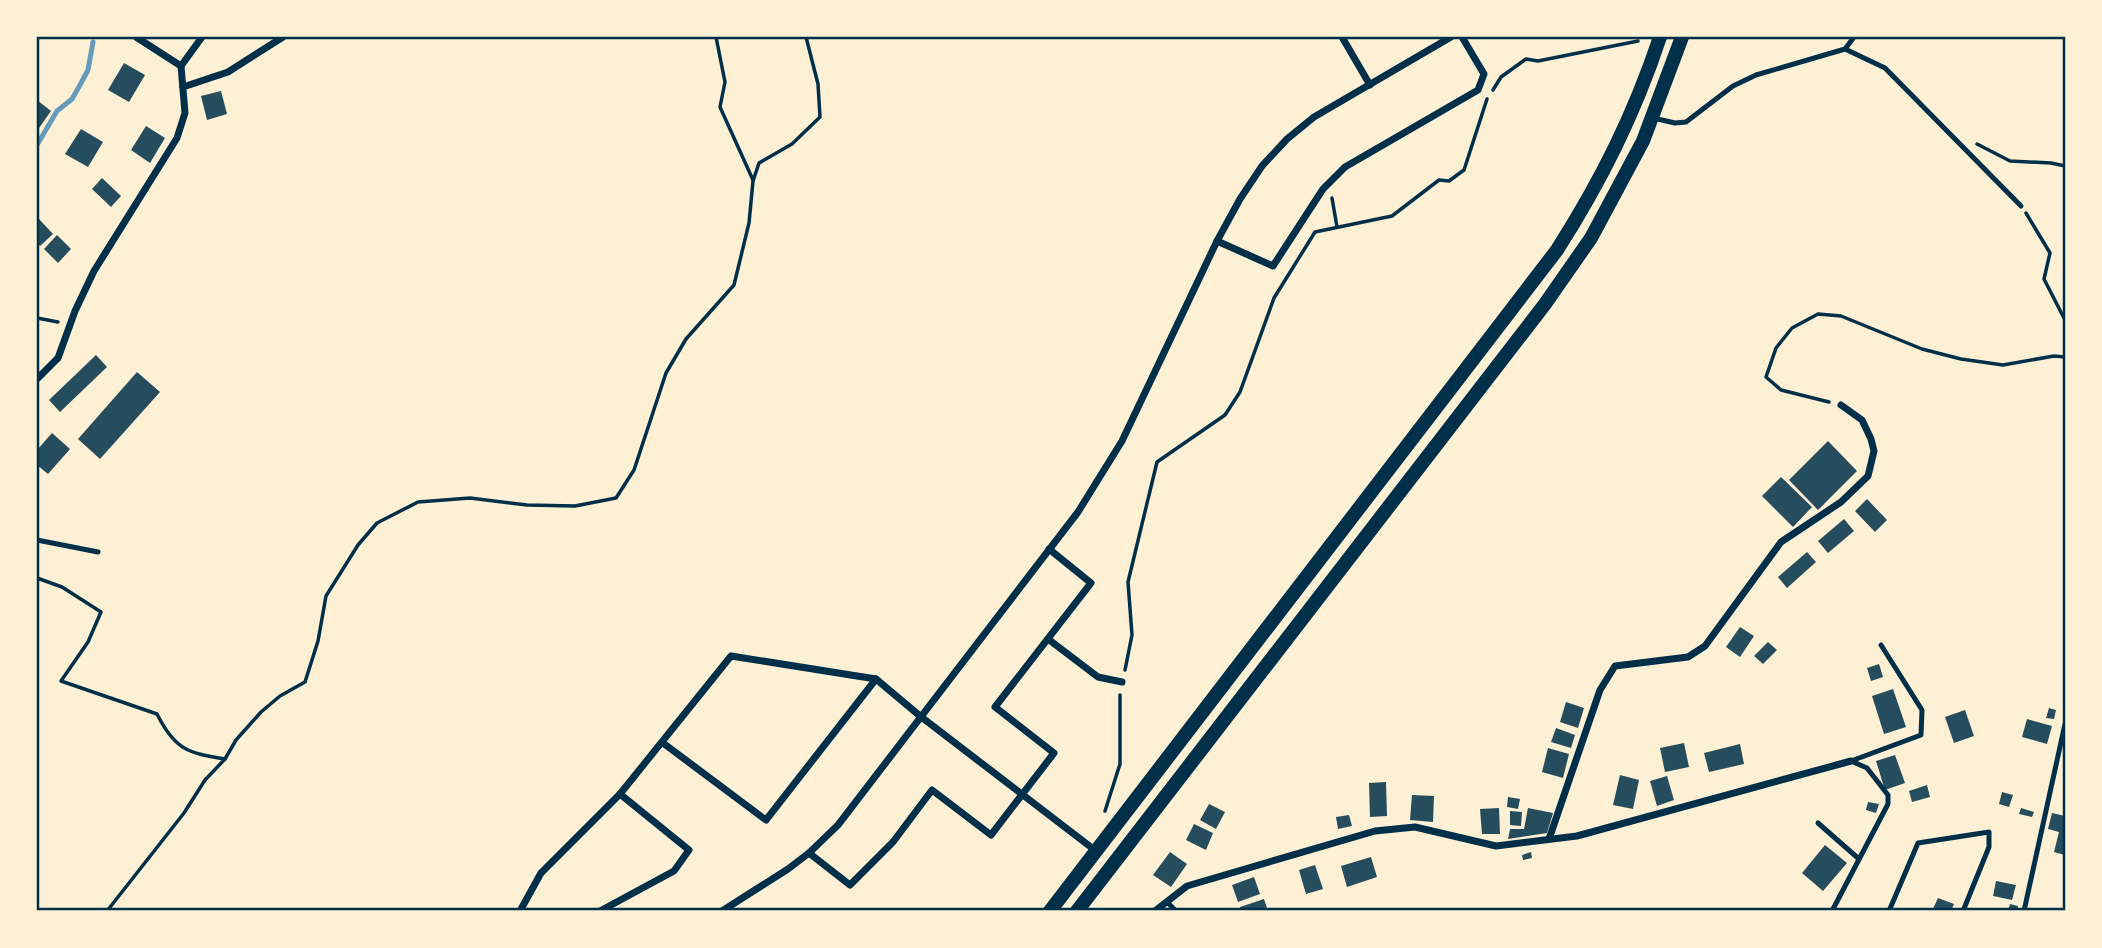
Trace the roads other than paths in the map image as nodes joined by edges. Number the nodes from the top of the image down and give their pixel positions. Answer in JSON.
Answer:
{"nodes":[{"id":1,"x":136,"y":37,"type":"edge"},
{"id":2,"x":202,"y":37,"type":"edge"},
{"id":3,"x":283,"y":37,"type":"edge"},
{"id":4,"x":1342,"y":37,"type":"edge"},
{"id":5,"x":1451,"y":37,"type":"edge"},
{"id":6,"x":1462,"y":37,"type":"edge"},
{"id":7,"x":1660,"y":37,"type":"edge"},
{"id":8,"x":1682,"y":37,"type":"edge"},
{"id":9,"x":1854,"y":37,"type":"edge"},
{"id":10,"x":1845,"y":49,"type":"junction"},
{"id":11,"x":181,"y":66,"type":"junction"},
{"id":12,"x":1370,"y":85,"type":"junction"},
{"id":13,"x":183,"y":87,"type":"junction"},
{"id":14,"x":1653,"y":118,"type":"junction"},
{"id":15,"x":2021,"y":206,"type":"road end"},
{"id":16,"x":1217,"y":241,"type":"junction"},
{"id":17,"x":37,"y":379,"type":"edge"},
{"id":18,"x":1841,"y":405,"type":"road end"},
{"id":19,"x":37,"y":540,"type":"edge"},
{"id":20,"x":1049,"y":549,"type":"junction"},
{"id":21,"x":98,"y":552,"type":"dead end"},
{"id":22,"x":1048,"y":639,"type":"junction"},
{"id":23,"x":1881,"y":645,"type":"dead end"},
{"id":24,"x":876,"y":679,"type":"junction"},
{"id":25,"x":1122,"y":682,"type":"road end"},
{"id":26,"x":919,"y":716,"type":"junction"},
{"id":27,"x":2065,"y":724,"type":"edge"},
{"id":28,"x":663,"y":743,"type":"junction"},
{"id":29,"x":1851,"y":761,"type":"junction"},
{"id":30,"x":620,"y":794,"type":"junction"},
{"id":31,"x":1023,"y":795,"type":"junction"},
{"id":32,"x":1818,"y":822,"type":"dead end"},
{"id":33,"x":1549,"y":839,"type":"junction"},
{"id":34,"x":1096,"y":851,"type":"junction"},
{"id":35,"x":809,"y":853,"type":"junction"},
{"id":36,"x":1859,"y":859,"type":"junction"},
{"id":37,"x":1167,"y":902,"type":"junction"},
{"id":38,"x":520,"y":911,"type":"edge"},
{"id":39,"x":600,"y":911,"type":"edge"},
{"id":40,"x":722,"y":911,"type":"edge"},
{"id":41,"x":1050,"y":911,"type":"edge"},
{"id":42,"x":1077,"y":911,"type":"edge"},
{"id":43,"x":1155,"y":911,"type":"edge"},
{"id":44,"x":1177,"y":911,"type":"edge"},
{"id":45,"x":1832,"y":911,"type":"edge"},
{"id":46,"x":1889,"y":911,"type":"edge"},
{"id":47,"x":1963,"y":911,"type":"edge"},
{"id":48,"x":2024,"y":911,"type":"edge"}],
"edges":[{"from":1,"to":11,"type":"street"},
{"from":2,"to":11,"type":"street"},
{"from":3,"to":13,"type":"street"},
{"from":4,"to":12,"type":"street"},
{"from":5,"to":12,"type":"street"},
{"from":6,"to":16,"type":"street"},
{"from":7,"to":34,"type":"main road"},
{"from":8,"to":14,"type":"main road"},
{"from":9,"to":10,"type":"lane"},
{"from":10,"to":14,"type":"lane"},
{"from":10,"to":15,"type":"lane"},
{"from":11,"to":13,"type":"street"},
{"from":12,"to":16,"type":"street"},
{"from":13,"to":17,"type":"street"},
{"from":14,"to":42,"type":"main road"},
{"from":16,"to":20,"type":"street"},
{"from":18,"to":33,"type":"street"},
{"from":19,"to":21,"type":"lane"},
{"from":20,"to":22,"type":"street"},
{"from":20,"to":26,"type":"street"},
{"from":22,"to":25,"type":"street"},
{"from":22,"to":31,"type":"street"},
{"from":23,"to":29,"type":"lane"},
{"from":24,"to":26,"type":"street"},
{"from":24,"to":28,"type":"street"},
{"from":24,"to":28,"type":"street"},
{"from":26,"to":31,"type":"street"},
{"from":26,"to":35,"type":"street"},
{"from":27,"to":48,"type":"lane"},
{"from":28,"to":30,"type":"street"},
{"from":29,"to":33,"type":"street"},
{"from":29,"to":36,"type":"lane"},
{"from":30,"to":38,"type":"street"},
{"from":30,"to":39,"type":"street"},
{"from":31,"to":34,"type":"street"},
{"from":31,"to":35,"type":"street"},
{"from":32,"to":36,"type":"lane"},
{"from":33,"to":37,"type":"street"},
{"from":34,"to":41,"type":"main road"},
{"from":35,"to":40,"type":"street"},
{"from":36,"to":45,"type":"lane"},
{"from":37,"to":43,"type":"street"},
{"from":37,"to":44,"type":"lane"},
{"from":46,"to":47,"type":"lane"}]}
